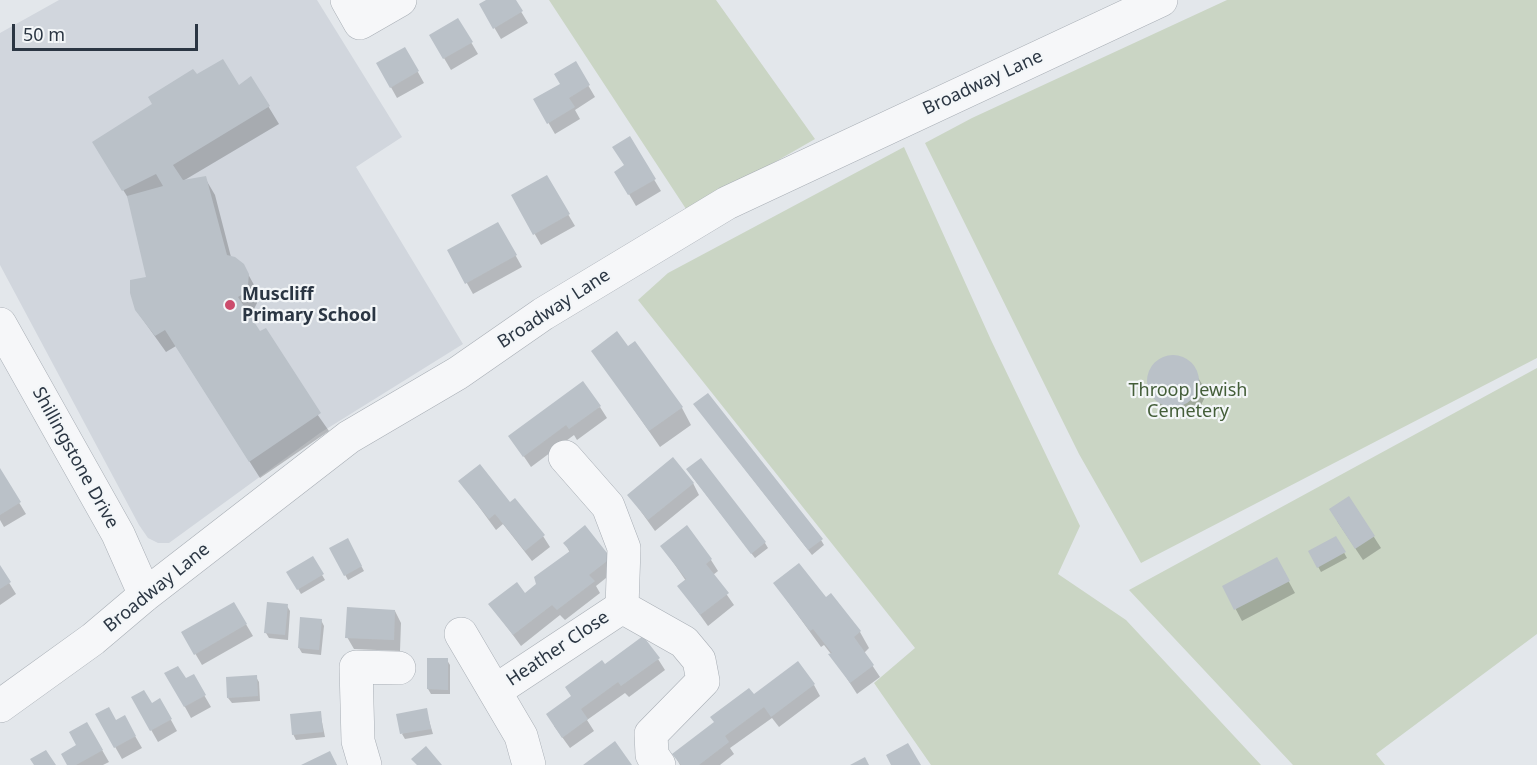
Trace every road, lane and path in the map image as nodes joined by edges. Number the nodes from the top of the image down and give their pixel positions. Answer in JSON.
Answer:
{"nodes":[{"id":1,"x":347,"y":0,"type":"edge"},
{"id":2,"x":400,"y":0,"type":"edge"},
{"id":3,"x":1161,"y":0,"type":"edge"},
{"id":4,"x":0,"y":324,"type":"edge"},
{"id":5,"x":565,"y":458,"type":"dead end"},
{"id":6,"x":145,"y":596,"type":"junction"},
{"id":7,"x":622,"y":607,"type":"junction"},
{"id":8,"x":460,"y":634,"type":"dead end"},
{"id":9,"x":399,"y":668,"type":"dead end"},
{"id":10,"x":495,"y":691,"type":"junction"},
{"id":11,"x":0,"y":706,"type":"edge"},
{"id":12,"x":365,"y":765,"type":"edge"},
{"id":13,"x":529,"y":765,"type":"edge"},
{"id":14,"x":659,"y":765,"type":"edge"}],
"edges":[{"from":1,"to":2,"type":"street"},
{"from":3,"to":6,"type":"street","name":"Broadway Lane"},
{"from":4,"to":6,"type":"street","name":"Shillingstone Drive"},
{"from":5,"to":7,"type":"street","name":"Heather Close"},
{"from":6,"to":11,"type":"street","name":"Broadway Lane"},
{"from":7,"to":10,"type":"street","name":"Heather Close"},
{"from":7,"to":14,"type":"street","name":"Heather Close"},
{"from":8,"to":10,"type":"street"},
{"from":9,"to":12,"type":"street"},
{"from":10,"to":13,"type":"street"}]}
